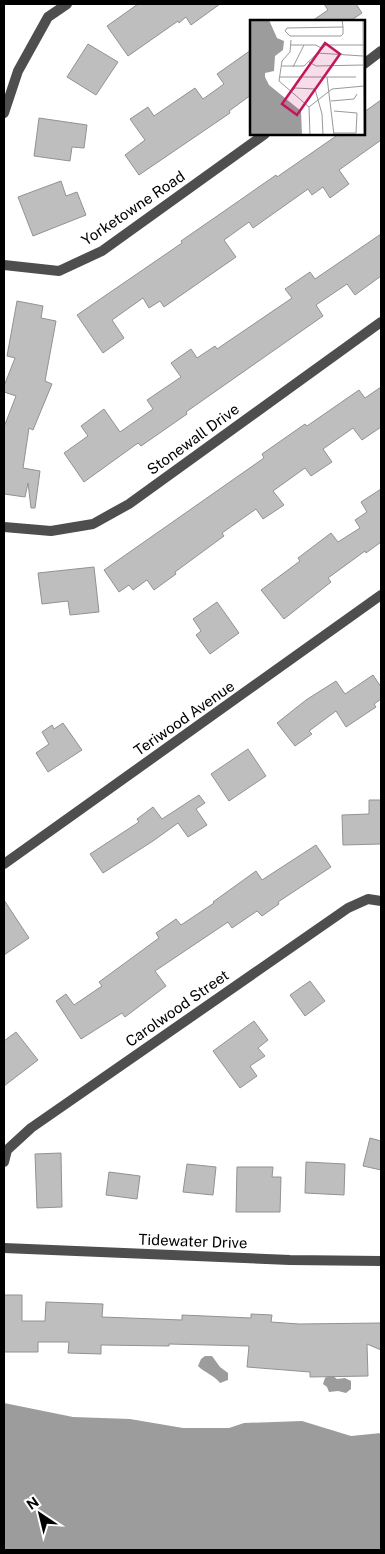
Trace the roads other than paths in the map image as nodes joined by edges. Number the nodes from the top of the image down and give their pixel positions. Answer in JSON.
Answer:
{"nodes":[{"id":1,"x":67,"y":4,"type":"edge"},
{"id":2,"x":381,"y":51,"type":"edge"},
{"id":3,"x":365,"y":63,"type":"edge"},
{"id":4,"x":4,"y":113,"type":"edge"},
{"id":5,"x":265,"y":135,"type":"edge"},
{"id":6,"x":4,"y":265,"type":"edge"},
{"id":7,"x":381,"y":322,"type":"edge"},
{"id":8,"x":4,"y":527,"type":"edge"},
{"id":9,"x":381,"y":596,"type":"edge"},
{"id":10,"x":4,"y":864,"type":"edge"},
{"id":11,"x":381,"y":901,"type":"edge"},
{"id":12,"x":4,"y":1162,"type":"edge"},
{"id":13,"x":4,"y":1248,"type":"edge"},
{"id":14,"x":381,"y":1262,"type":"edge"}],
"edges":[{"from":1,"to":4,"type":"street"},
{"from":2,"to":3,"type":"street"},
{"from":5,"to":6,"type":"street","name":"Yorketowne Road"},
{"from":7,"to":8,"type":"street","name":"Stonewall Drive"},
{"from":9,"to":10,"type":"street","name":"Teriwood Avenue"},
{"from":11,"to":12,"type":"street","name":"Carolwood Street"},
{"from":13,"to":14,"type":"street","name":"Tidewater Drive"}]}
